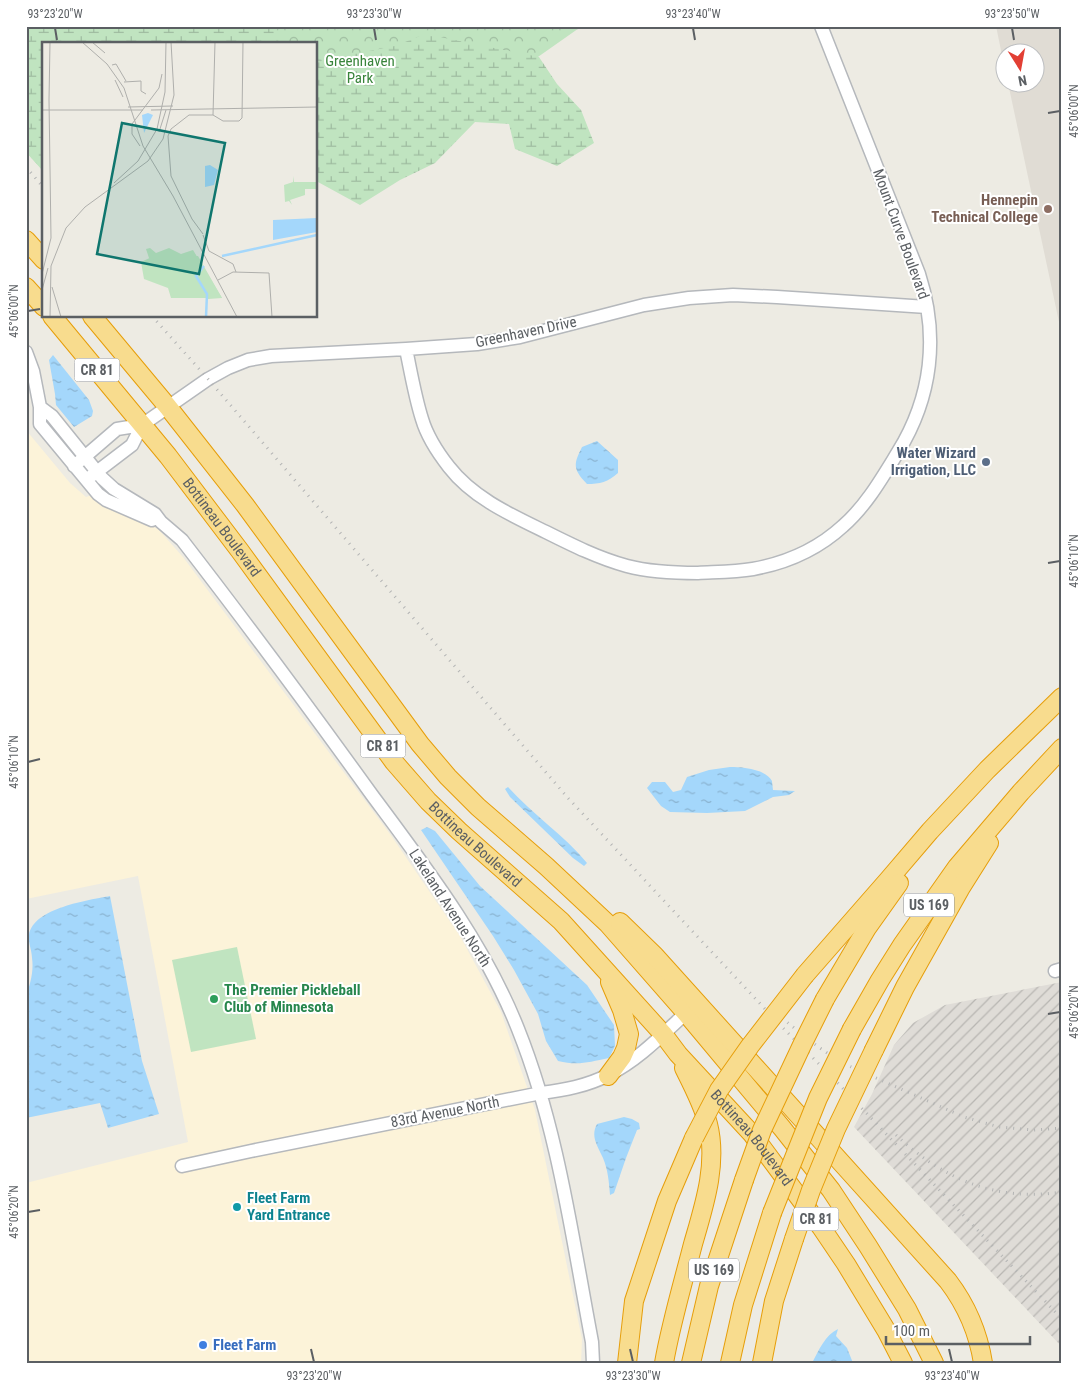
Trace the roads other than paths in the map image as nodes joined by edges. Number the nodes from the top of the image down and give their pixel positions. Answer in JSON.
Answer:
{"nodes":[{"id":1,"x":821,"y":26,"type":"edge"},
{"id":2,"x":26,"y":240,"type":"edge"},
{"id":3,"x":42,"y":258,"type":"edge"},
{"id":4,"x":26,"y":286,"type":"edge"},
{"id":5,"x":42,"y":305,"type":"edge"},
{"id":6,"x":927,"y":307,"type":"junction"},
{"id":7,"x":54,"y":318,"type":"edge"},
{"id":8,"x":94,"y":318,"type":"edge"},
{"id":9,"x":406,"y":349,"type":"junction"},
{"id":10,"x":26,"y":352,"type":"edge"},
{"id":11,"x":40,"y":407,"type":"junction"},
{"id":12,"x":168,"y":407,"type":"junction"},
{"id":13,"x":142,"y":425,"type":"junction"},
{"id":14,"x":85,"y":457,"type":"junction"},
{"id":15,"x":74,"y":466,"type":"junction"},
{"id":16,"x":97,"y":472,"type":"junction"},
{"id":17,"x":86,"y":480,"type":"junction"},
{"id":18,"x":161,"y":522,"type":"junction"},
{"id":19,"x":1062,"y":697,"type":"edge"},
{"id":20,"x":1062,"y":748,"type":"edge"},
{"id":21,"x":987,"y":770,"type":"junction"},
{"id":22,"x":1021,"y":792,"type":"junction"},
{"id":23,"x":546,"y":866,"type":"junction"},
{"id":24,"x":603,"y":968,"type":"junction"},
{"id":25,"x":686,"y":1013,"type":"junction"},
{"id":26,"x":663,"y":1034,"type":"junction"},
{"id":27,"x":678,"y":1054,"type":"junction"},
{"id":28,"x":608,"y":1076,"type":"junction"},
{"id":29,"x":541,"y":1094,"type":"junction"},
{"id":30,"x":182,"y":1166,"type":"dead end"},
{"id":31,"x":983,"y":1361,"type":"edge"},
{"id":32,"x":593,"y":1363,"type":"edge"},
{"id":33,"x":627,"y":1363,"type":"edge"},
{"id":34,"x":664,"y":1363,"type":"edge"},
{"id":35,"x":691,"y":1363,"type":"edge"},
{"id":36,"x":730,"y":1363,"type":"edge"},
{"id":37,"x":762,"y":1363,"type":"edge"},
{"id":38,"x":903,"y":1363,"type":"edge"},
{"id":39,"x":934,"y":1363,"type":"edge"}],
"edges":[{"from":1,"to":6,"type":"street","name":"Mount Curve Boulevard"},
{"from":2,"to":3,"type":"highway"},
{"from":4,"to":5,"type":"highway"},
{"from":6,"to":9,"type":"street","name":"Greenhaven Drive"},
{"from":6,"to":9,"type":"street","name":"Mount Curve Boulevard"},
{"from":7,"to":13,"type":"highway","name":"Bottineau Boulevard","number":"CR 81"},
{"from":8,"to":12,"type":"highway","name":"Bottineau Boulevard","number":"CR 81"},
{"from":9,"to":12,"type":"street","name":"Greenhaven Drive"},
{"from":10,"to":11,"type":"street","name":"Lakeland Avenue North"},
{"from":11,"to":14,"type":"street","name":"Lakeland Avenue North"},
{"from":11,"to":15,"type":"street","name":"Lakeland Avenue North"},
{"from":12,"to":13,"type":"street","name":"Greenhaven Drive"},
{"from":12,"to":23,"type":"highway","name":"Bottineau Boulevard","number":"CR 81"},
{"from":13,"to":14,"type":"street"},
{"from":13,"to":16,"type":"street"},
{"from":13,"to":24,"type":"highway","name":"Bottineau Boulevard","number":"CR 81"},
{"from":14,"to":15,"type":"street"},
{"from":14,"to":16,"type":"street","name":"Lakeland Avenue North"},
{"from":15,"to":17,"type":"street","name":"Lakeland Avenue North"},
{"from":16,"to":17,"type":"street"},
{"from":16,"to":18,"type":"street","name":"Lakeland Avenue North"},
{"from":17,"to":18,"type":"street","name":"Lakeland Avenue North"},
{"from":18,"to":29,"type":"street","name":"Lakeland Avenue North"},
{"from":19,"to":21,"type":"highway","number":"US 169"},
{"from":20,"to":22,"type":"highway","number":"US 169"},
{"from":21,"to":33,"type":"highway","bridge":true},
{"from":21,"to":35,"type":"highway","number":"US 169","bridge":true},
{"from":22,"to":36,"type":"highway","number":"US 169","bridge":true},
{"from":22,"to":37,"type":"highway","bridge":true},
{"from":23,"to":25,"type":"highway","name":"Bottineau Boulevard","number":"CR 81"},
{"from":23,"to":31,"type":"highway"},
{"from":24,"to":26,"type":"highway","name":"Bottineau Boulevard","number":"CR 81"},
{"from":24,"to":28,"type":"highway"},
{"from":25,"to":26,"type":"street","name":"83rd Avenue North"},
{"from":25,"to":39,"type":"highway","name":"Bottineau Boulevard","number":"CR 81"},
{"from":26,"to":27,"type":"highway","name":"Bottineau Boulevard","number":"CR 81"},
{"from":26,"to":28,"type":"street","name":"83rd Avenue North"},
{"from":27,"to":34,"type":"highway"},
{"from":27,"to":38,"type":"highway","name":"Bottineau Boulevard","number":"CR 81"},
{"from":28,"to":29,"type":"street","name":"83rd Avenue North"},
{"from":29,"to":30,"type":"street","name":"83rd Avenue North"},
{"from":29,"to":32,"type":"street","name":"Lakeland Avenue North"}]}
